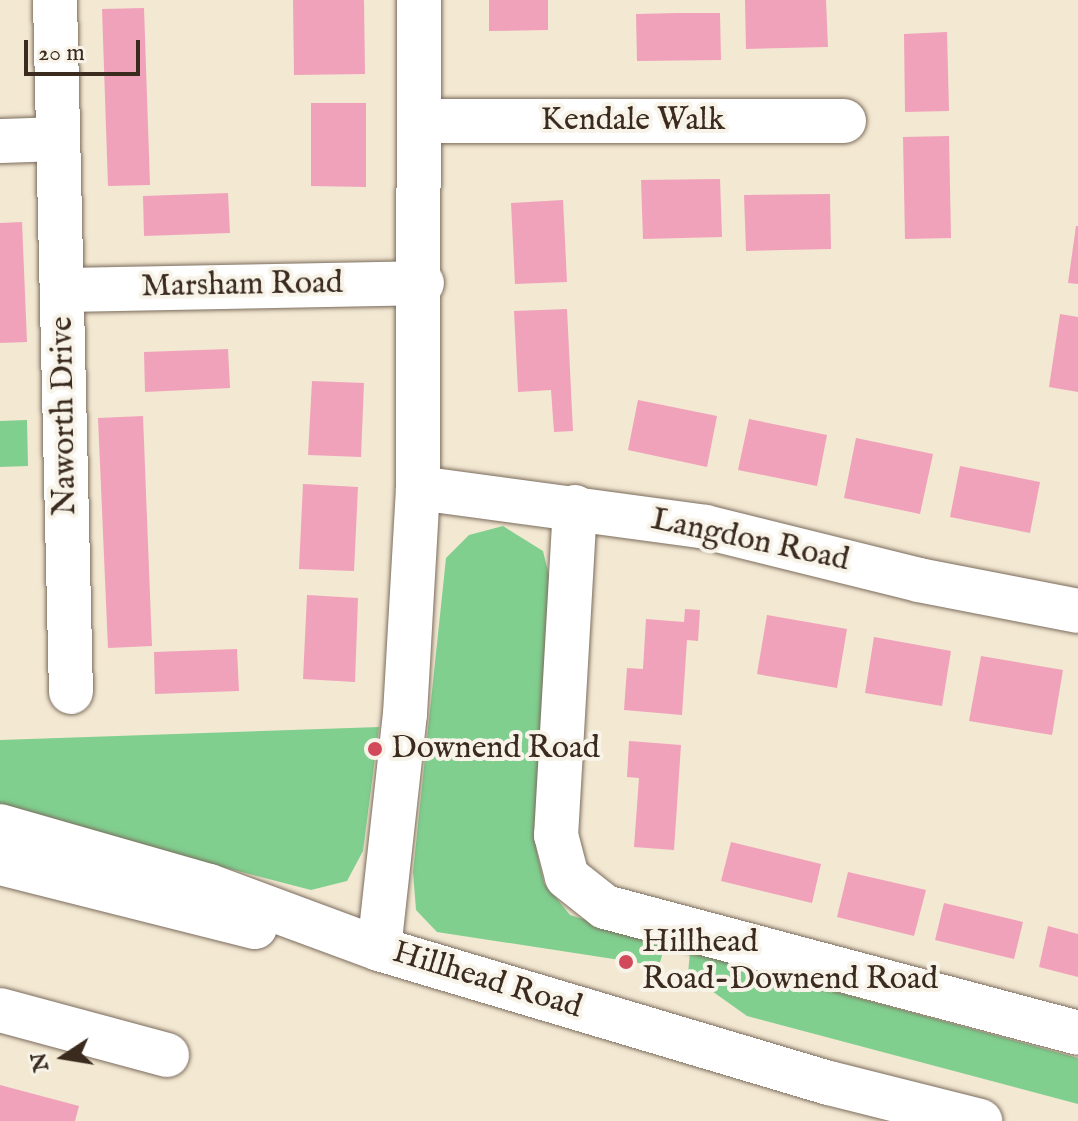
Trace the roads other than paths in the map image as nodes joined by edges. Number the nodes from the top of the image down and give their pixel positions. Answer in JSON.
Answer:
{"nodes":[{"id":1,"x":55,"y":0,"type":"edge"},
{"id":2,"x":419,"y":0,"type":"edge"},
{"id":3,"x":422,"y":121,"type":"junction"},
{"id":4,"x":844,"y":121,"type":"dead end"},
{"id":5,"x":58,"y":139,"type":"junction"},
{"id":6,"x":0,"y":141,"type":"edge"},
{"id":7,"x":422,"y":283,"type":"junction"},
{"id":8,"x":62,"y":290,"type":"junction"},
{"id":9,"x":418,"y":488,"type":"junction"},
{"id":10,"x":575,"y":507,"type":"junction"},
{"id":11,"x":1078,"y":611,"type":"edge"},
{"id":12,"x":71,"y":692,"type":"dead end"},
{"id":13,"x":0,"y":826,"type":"edge"},
{"id":14,"x":0,"y":863,"type":"edge"},
{"id":15,"x":379,"y":949,"type":"junction"},
{"id":16,"x":0,"y":1010,"type":"edge"},
{"id":17,"x":1078,"y":1033,"type":"edge"},
{"id":18,"x":167,"y":1055,"type":"dead end"},
{"id":19,"x":980,"y":1121,"type":"edge"}],
"edges":[{"from":1,"to":5,"type":"street","name":"Naworth Drive"},
{"from":2,"to":3,"type":"street"},
{"from":3,"to":4,"type":"street","name":"Kendale Walk"},
{"from":3,"to":7,"type":"street"},
{"from":5,"to":6,"type":"street"},
{"from":5,"to":8,"type":"street","name":"Naworth Drive"},
{"from":7,"to":8,"type":"street","name":"Marsham Road"},
{"from":7,"to":9,"type":"street"},
{"from":8,"to":12,"type":"street","name":"Naworth Drive"},
{"from":9,"to":10,"type":"street","name":"Langdon Road"},
{"from":9,"to":15,"type":"street"},
{"from":10,"to":11,"type":"street","name":"Langdon Road"},
{"from":10,"to":17,"type":"street"},
{"from":13,"to":15,"type":"street","name":"Hillhead Road"},
{"from":14,"to":15,"type":"street"},
{"from":15,"to":19,"type":"street","name":"Hillhead Road"},
{"from":16,"to":18,"type":"street"}]}
